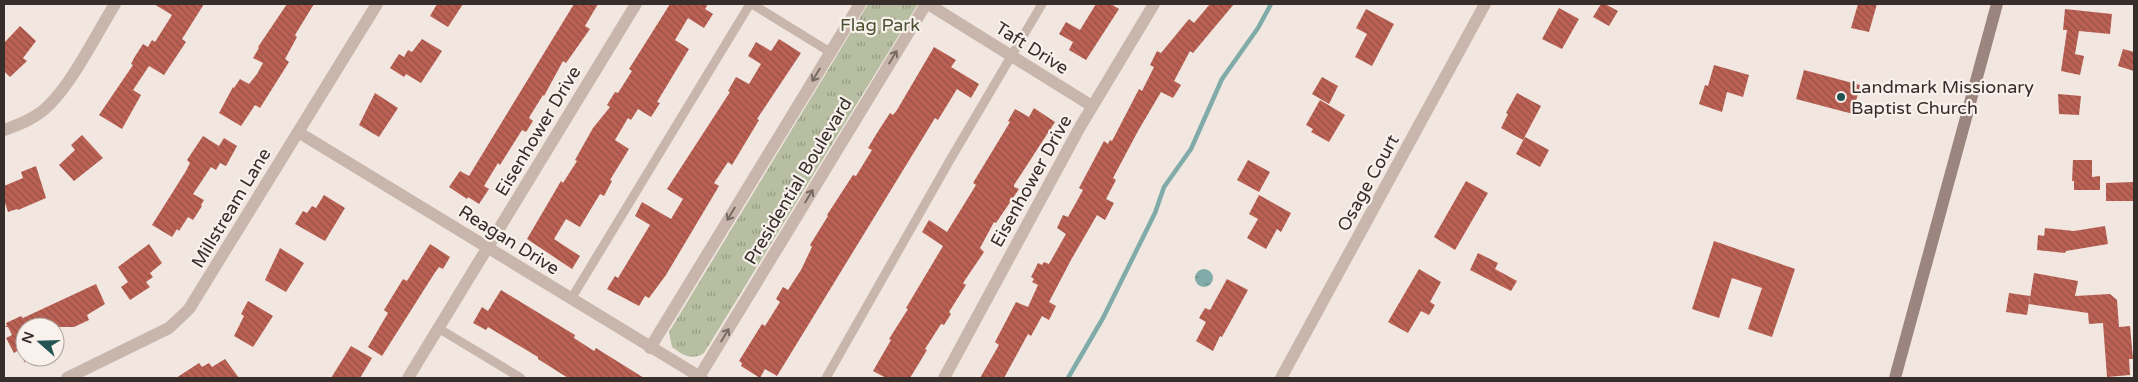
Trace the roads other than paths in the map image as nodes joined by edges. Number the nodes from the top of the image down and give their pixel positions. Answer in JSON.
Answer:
{"nodes":[{"id":1,"x":115,"y":4,"type":"edge"},
{"id":2,"x":377,"y":4,"type":"edge"},
{"id":3,"x":636,"y":4,"type":"edge"},
{"id":4,"x":751,"y":4,"type":"edge"},
{"id":5,"x":860,"y":4,"type":"edge"},
{"id":6,"x":927,"y":4,"type":"edge"},
{"id":7,"x":1042,"y":4,"type":"edge"},
{"id":8,"x":1154,"y":4,"type":"edge"},
{"id":9,"x":1485,"y":4,"type":"edge"},
{"id":10,"x":1997,"y":4,"type":"edge"},
{"id":11,"x":830,"y":52,"type":"junction"},
{"id":12,"x":1011,"y":55,"type":"junction"},
{"id":13,"x":1092,"y":106,"type":"junction"},
{"id":14,"x":4,"y":130,"type":"edge"},
{"id":15,"x":298,"y":132,"type":"junction"},
{"id":16,"x":488,"y":247,"type":"junction"},
{"id":17,"x":571,"y":298,"type":"junction"},
{"id":18,"x":438,"y":328,"type":"junction"},
{"id":19,"x":650,"y":348,"type":"junction"},
{"id":20,"x":67,"y":378,"type":"edge"},
{"id":21,"x":408,"y":378,"type":"edge"},
{"id":22,"x":521,"y":378,"type":"edge"},
{"id":23,"x":700,"y":378,"type":"edge"},
{"id":24,"x":826,"y":378,"type":"edge"},
{"id":25,"x":944,"y":378,"type":"edge"},
{"id":26,"x":1281,"y":378,"type":"edge"},
{"id":27,"x":1895,"y":378,"type":"edge"}],
"edges":[{"from":1,"to":14,"type":"street"},
{"from":2,"to":15,"type":"street","name":"Millstream Lane"},
{"from":3,"to":16,"type":"street","name":"Eisenhower Drive"},
{"from":4,"to":11,"type":"lane"},
{"from":4,"to":17,"type":"lane"},
{"from":5,"to":11,"type":"street"},
{"from":6,"to":12,"type":"street","name":"Taft Drive"},
{"from":23,"to":6,"type":"street","name":"Presidential Boulevard","one_way":true},
{"from":7,"to":12,"type":"lane"},
{"from":8,"to":13,"type":"street","name":"Eisenhower Drive"},
{"from":9,"to":26,"type":"street","name":"Osage Court"},
{"from":10,"to":27,"type":"main road"},
{"from":11,"to":19,"type":"street","one_way":true},
{"from":12,"to":13,"type":"street","name":"Taft Drive"},
{"from":12,"to":24,"type":"lane"},
{"from":13,"to":25,"type":"street","name":"Eisenhower Drive"},
{"from":15,"to":16,"type":"street","name":"Reagan Drive"},
{"from":15,"to":20,"type":"street","name":"Millstream Lane"},
{"from":16,"to":17,"type":"street","name":"Reagan Drive"},
{"from":16,"to":18,"type":"street","name":"Eisenhower Drive"},
{"from":17,"to":19,"type":"street","name":"Reagan Drive"},
{"from":18,"to":21,"type":"street","name":"Eisenhower Drive"},
{"from":18,"to":22,"type":"lane"},
{"from":19,"to":23,"type":"street","name":"Reagan Drive"}]}
